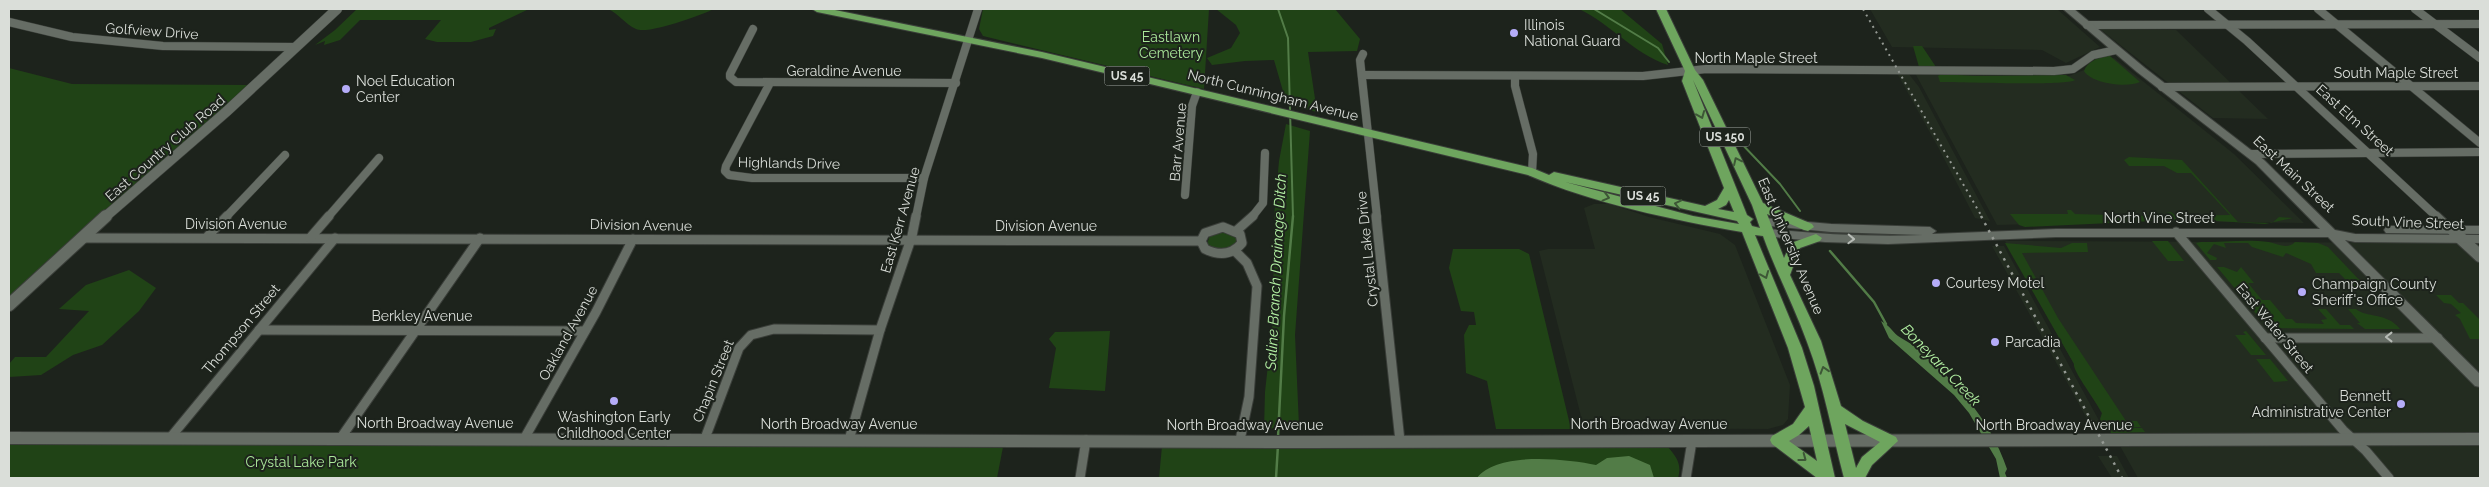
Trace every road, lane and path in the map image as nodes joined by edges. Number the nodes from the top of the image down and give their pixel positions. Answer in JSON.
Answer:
{"nodes":[{"id":1,"x":337,"y":9,"type":"edge"},
{"id":2,"x":817,"y":9,"type":"edge"},
{"id":3,"x":978,"y":9,"type":"edge"},
{"id":4,"x":1661,"y":9,"type":"edge"},
{"id":5,"x":2068,"y":9,"type":"edge"},
{"id":6,"x":2208,"y":9,"type":"edge"},
{"id":7,"x":2318,"y":9,"type":"edge"},
{"id":8,"x":2415,"y":9,"type":"edge"},
{"id":9,"x":9,"y":22,"type":"edge"},
{"id":10,"x":2227,"y":24,"type":"junction"},
{"id":11,"x":2435,"y":24,"type":"junction"},
{"id":12,"x":2480,"y":24,"type":"edge"},
{"id":13,"x":2087,"y":25,"type":"junction"},
{"id":14,"x":2337,"y":25,"type":"junction"},
{"id":15,"x":753,"y":29,"type":"dead end"},
{"id":16,"x":970,"y":39,"type":"junction"},
{"id":17,"x":296,"y":47,"type":"junction"},
{"id":18,"x":2116,"y":50,"type":"junction"},
{"id":19,"x":1363,"y":54,"type":"dead end"},
{"id":20,"x":2480,"y":58,"type":"edge"},
{"id":21,"x":1690,"y":71,"type":"junction"},
{"id":22,"x":1362,"y":75,"type":"junction"},
{"id":23,"x":1515,"y":76,"type":"junction"},
{"id":24,"x":956,"y":83,"type":"junction"},
{"id":25,"x":770,"y":84,"type":"junction"},
{"id":26,"x":2295,"y":86,"type":"junction"},
{"id":27,"x":2411,"y":86,"type":"junction"},
{"id":28,"x":2480,"y":86,"type":"edge"},
{"id":29,"x":2162,"y":87,"type":"junction"},
{"id":30,"x":1197,"y":92,"type":"junction"},
{"id":31,"x":1368,"y":134,"type":"junction"},
{"id":32,"x":2480,"y":143,"type":"edge"},
{"id":33,"x":2368,"y":152,"type":"junction"},
{"id":34,"x":2480,"y":152,"type":"edge"},
{"id":35,"x":1265,"y":153,"type":"dead end"},
{"id":36,"x":2251,"y":154,"type":"junction"},
{"id":37,"x":286,"y":155,"type":"dead end"},
{"id":38,"x":379,"y":158,"type":"dead end"},
{"id":39,"x":1532,"y":172,"type":"junction"},
{"id":40,"x":1544,"y":176,"type":"junction"},
{"id":41,"x":924,"y":178,"type":"junction"},
{"id":42,"x":1730,"y":188,"type":"junction"},
{"id":43,"x":1185,"y":195,"type":"dead end"},
{"id":44,"x":1758,"y":205,"type":"junction"},
{"id":45,"x":1706,"y":210,"type":"junction"},
{"id":46,"x":1744,"y":224,"type":"junction"},
{"id":47,"x":1766,"y":227,"type":"junction"},
{"id":48,"x":1808,"y":227,"type":"junction"},
{"id":49,"x":2452,"y":230,"type":"junction"},
{"id":50,"x":2480,"y":230,"type":"edge"},
{"id":51,"x":1236,"y":231,"type":"junction"},
{"id":52,"x":2176,"y":232,"type":"junction"},
{"id":53,"x":2333,"y":233,"type":"junction"},
{"id":54,"x":1984,"y":236,"type":"junction"},
{"id":55,"x":207,"y":237,"type":"junction"},
{"id":56,"x":81,"y":238,"type":"junction"},
{"id":57,"x":310,"y":238,"type":"junction"},
{"id":58,"x":335,"y":238,"type":"junction"},
{"id":59,"x":480,"y":238,"type":"junction"},
{"id":60,"x":1816,"y":238,"type":"junction"},
{"id":61,"x":2462,"y":239,"type":"junction"},
{"id":62,"x":2480,"y":239,"type":"edge"},
{"id":63,"x":634,"y":240,"type":"junction"},
{"id":64,"x":910,"y":241,"type":"junction"},
{"id":65,"x":1201,"y":241,"type":"junction"},
{"id":66,"x":1235,"y":251,"type":"junction"},
{"id":67,"x":2480,"y":256,"type":"edge"},
{"id":68,"x":1784,"y":275,"type":"junction"},
{"id":69,"x":9,"y":305,"type":"edge"},
{"id":70,"x":416,"y":329,"type":"junction"},
{"id":71,"x":259,"y":330,"type":"junction"},
{"id":72,"x":880,"y":330,"type":"junction"},
{"id":73,"x":585,"y":331,"type":"junction"},
{"id":74,"x":2265,"y":338,"type":"junction"},
{"id":75,"x":2438,"y":338,"type":"junction"},
{"id":76,"x":2480,"y":382,"type":"edge"},
{"id":77,"x":1812,"y":408,"type":"junction"},
{"id":78,"x":1835,"y":409,"type":"junction"},
{"id":79,"x":9,"y":438,"type":"edge"},
{"id":80,"x":170,"y":438,"type":"junction"},
{"id":81,"x":340,"y":439,"type":"junction"},
{"id":82,"x":524,"y":439,"type":"junction"},
{"id":83,"x":2480,"y":439,"type":"edge"},
{"id":84,"x":849,"y":440,"type":"junction"},
{"id":85,"x":1086,"y":440,"type":"junction"},
{"id":86,"x":1240,"y":440,"type":"junction"},
{"id":87,"x":1777,"y":440,"type":"junction"},
{"id":88,"x":2354,"y":440,"type":"junction"},
{"id":89,"x":704,"y":441,"type":"junction"},
{"id":90,"x":1400,"y":441,"type":"junction"},
{"id":91,"x":1692,"y":441,"type":"junction"},
{"id":92,"x":1820,"y":441,"type":"junction"},
{"id":93,"x":1843,"y":441,"type":"junction"},
{"id":94,"x":1891,"y":441,"type":"junction"},
{"id":95,"x":1080,"y":478,"type":"edge"},
{"id":96,"x":1686,"y":478,"type":"edge"},
{"id":97,"x":1827,"y":478,"type":"edge"},
{"id":98,"x":1851,"y":478,"type":"edge"},
{"id":99,"x":1858,"y":478,"type":"edge"},
{"id":100,"x":2389,"y":478,"type":"edge"}],
"edges":[{"from":1,"to":17,"type":"street","name":"East Country Club Road"},
{"from":2,"to":16,"type":"main road","name":"North Cunningham Avenue","number":"US 45"},
{"from":3,"to":16,"type":"street","name":"East Kerr Avenue"},
{"from":4,"to":21,"type":"main road","name":"East University Avenue","number":"US 150"},
{"from":5,"to":13,"type":"main road","name":"East Main Street"},
{"from":6,"to":10,"type":"street","name":"East Elm Street"},
{"from":7,"to":14,"type":"street"},
{"from":8,"to":11,"type":"street"},
{"from":9,"to":17,"type":"street","name":"Golfview Drive"},
{"from":10,"to":13,"type":"street"},
{"from":10,"to":14,"type":"street"},
{"from":10,"to":26,"type":"street","name":"East Elm Street"},
{"from":11,"to":12,"type":"street"},
{"from":11,"to":14,"type":"street"},
{"from":11,"to":20,"type":"street"},
{"from":13,"to":18,"type":"main road","name":"East Main Street"},
{"from":14,"to":27,"type":"street"},
{"from":15,"to":25,"type":"street","name":"Geraldine Avenue"},
{"from":16,"to":24,"type":"street","name":"East Kerr Avenue"},
{"from":16,"to":30,"type":"main road","name":"North Cunningham Avenue","number":"US 45"},
{"from":17,"to":56,"type":"street","name":"East Country Club Road"},
{"from":18,"to":21,"type":"street","name":"North Maple Street"},
{"from":18,"to":29,"type":"main road","name":"East Main Street"},
{"from":19,"to":22,"type":"street","name":"Crystal Lake Drive"},
{"from":21,"to":23,"type":"street","name":"North Maple Street"},
{"from":21,"to":42,"type":"main road","name":"East University Avenue","number":"US 150","one_way":true},
{"from":44,"to":21,"type":"main road","name":"East University Avenue","number":"US 150","one_way":true},
{"from":22,"to":23,"type":"street","name":"North Maple Street"},
{"from":22,"to":31,"type":"street","name":"Crystal Lake Drive"},
{"from":23,"to":39,"type":"street"},
{"from":24,"to":25,"type":"street","name":"Geraldine Avenue"},
{"from":24,"to":41,"type":"street","name":"East Kerr Avenue"},
{"from":25,"to":41,"type":"street","name":"Highlands Drive"},
{"from":26,"to":27,"type":"street","name":"South Maple Street"},
{"from":26,"to":29,"type":"street","name":"South Maple Street"},
{"from":26,"to":33,"type":"street","name":"East Elm Street"},
{"from":27,"to":28,"type":"street","name":"South Maple Street"},
{"from":27,"to":32,"type":"street"},
{"from":29,"to":36,"type":"main road","name":"East Main Street"},
{"from":30,"to":31,"type":"main road","name":"North Cunningham Avenue","number":"US 45"},
{"from":30,"to":43,"type":"street","name":"Barr Avenue"},
{"from":31,"to":39,"type":"main road","name":"North Cunningham Avenue","number":"US 45"},
{"from":31,"to":90,"type":"street","name":"Crystal Lake Drive"},
{"from":33,"to":34,"type":"street"},
{"from":33,"to":36,"type":"street"},
{"from":33,"to":49,"type":"street","name":"East Elm Street"},
{"from":35,"to":51,"type":"street"},
{"from":36,"to":53,"type":"main road","name":"East Main Street"},
{"from":37,"to":55,"type":"street"},
{"from":38,"to":57,"type":"street"},
{"from":39,"to":40,"type":"main road","name":"North Cunningham Avenue","number":"US 45"},
{"from":45,"to":40,"type":"main road","name":"North Cunningham Avenue","number":"US 45","one_way":true},
{"from":40,"to":46,"type":"main road","name":"North Cunningham Avenue","number":"US 45","one_way":true},
{"from":41,"to":64,"type":"street","name":"East Kerr Avenue"},
{"from":42,"to":45,"type":"main road"},
{"from":42,"to":46,"type":"main road","name":"East University Avenue","number":"US 150"},
{"from":44,"to":47,"type":"main road","name":"East University Avenue","number":"US 150"},
{"from":44,"to":48,"type":"main road"},
{"from":45,"to":46,"type":"main road","name":"North Cunningham Avenue","number":"US 45"},
{"from":46,"to":47,"type":"main road","name":"North Cunningham Avenue"},
{"from":46,"to":77,"type":"main road","name":"East University Avenue","one_way":true},
{"from":47,"to":48,"type":"main road","name":"North Vine Street"},
{"from":47,"to":60,"type":"main road","name":"North Vine Street"},
{"from":47,"to":68,"type":"main road","name":"East University Avenue"},
{"from":48,"to":54,"type":"main road","name":"North Vine Street"},
{"from":49,"to":50,"type":"main road","name":"South Vine Street"},
{"from":49,"to":53,"type":"main road","name":"South Vine Street"},
{"from":49,"to":61,"type":"street","name":"East Elm Street"},
{"from":51,"to":65,"type":"street"},
{"from":51,"to":66,"type":"street"},
{"from":52,"to":53,"type":"main road","name":"North Vine Street"},
{"from":52,"to":54,"type":"main road","name":"North Vine Street"},
{"from":52,"to":74,"type":"street","name":"East Water Street"},
{"from":53,"to":61,"type":"main road","name":"South Vine Street"},
{"from":53,"to":75,"type":"main road","name":"East Main Street"},
{"from":60,"to":54,"type":"main road","name":"North Vine Street","one_way":true},
{"from":55,"to":56,"type":"street","name":"Division Avenue"},
{"from":55,"to":57,"type":"street","name":"Division Avenue"},
{"from":56,"to":69,"type":"street","name":"East Country Club Road"},
{"from":57,"to":58,"type":"street","name":"Division Avenue"},
{"from":58,"to":59,"type":"street","name":"Division Avenue"},
{"from":58,"to":71,"type":"street","name":"Thompson Street"},
{"from":59,"to":63,"type":"street","name":"Division Avenue"},
{"from":59,"to":70,"type":"street"},
{"from":60,"to":68,"type":"main road"},
{"from":61,"to":62,"type":"main road","name":"South Vine Street"},
{"from":61,"to":67,"type":"street","name":"East Elm Street"},
{"from":63,"to":64,"type":"street","name":"Division Avenue"},
{"from":63,"to":73,"type":"street","name":"Oakland Avenue"},
{"from":64,"to":65,"type":"street","name":"Division Avenue"},
{"from":64,"to":72,"type":"street","name":"East Kerr Avenue"},
{"from":65,"to":66,"type":"street"},
{"from":66,"to":86,"type":"street"},
{"from":78,"to":68,"type":"main road","name":"East University Avenue","one_way":true},
{"from":70,"to":71,"type":"street","name":"Berkley Avenue"},
{"from":70,"to":73,"type":"street","name":"Berkley Avenue"},
{"from":70,"to":81,"type":"street"},
{"from":71,"to":80,"type":"street","name":"Thompson Street"},
{"from":72,"to":84,"type":"street","name":"East Kerr Avenue"},
{"from":72,"to":89,"type":"street","name":"Chapin Street"},
{"from":73,"to":82,"type":"street","name":"Oakland Avenue"},
{"from":75,"to":74,"type":"street","one_way":true},
{"from":74,"to":88,"type":"street","name":"East Water Street"},
{"from":75,"to":76,"type":"main road","name":"East Main Street"},
{"from":77,"to":87,"type":"main road"},
{"from":77,"to":92,"type":"main road","name":"East University Avenue"},
{"from":78,"to":93,"type":"main road","name":"East University Avenue"},
{"from":78,"to":94,"type":"main road"},
{"from":79,"to":80,"type":"street","name":"North Broadway Avenue"},
{"from":80,"to":81,"type":"street","name":"North Broadway Avenue"},
{"from":81,"to":82,"type":"street","name":"North Broadway Avenue"},
{"from":82,"to":89,"type":"street","name":"North Broadway Avenue"},
{"from":83,"to":88,"type":"street","name":"North Broadway Avenue"},
{"from":84,"to":85,"type":"street","name":"North Broadway Avenue"},
{"from":84,"to":89,"type":"street","name":"North Broadway Avenue"},
{"from":85,"to":86,"type":"street","name":"North Broadway Avenue"},
{"from":85,"to":95,"type":"street"},
{"from":86,"to":90,"type":"street","name":"North Broadway Avenue"},
{"from":87,"to":91,"type":"street","name":"North Broadway Avenue"},
{"from":87,"to":92,"type":"street","name":"North Broadway Avenue"},
{"from":87,"to":97,"type":"main road","one_way":true},
{"from":88,"to":94,"type":"street","name":"North Broadway Avenue"},
{"from":88,"to":100,"type":"street","name":"East Water Street"},
{"from":90,"to":91,"type":"street","name":"North Broadway Avenue"},
{"from":91,"to":96,"type":"street"},
{"from":92,"to":93,"type":"street","name":"North Broadway Avenue"},
{"from":92,"to":97,"type":"main road","name":"East University Avenue"},
{"from":93,"to":94,"type":"street","name":"North Broadway Avenue"},
{"from":93,"to":98,"type":"main road","name":"East University Avenue"},
{"from":94,"to":99,"type":"main road"}]}
